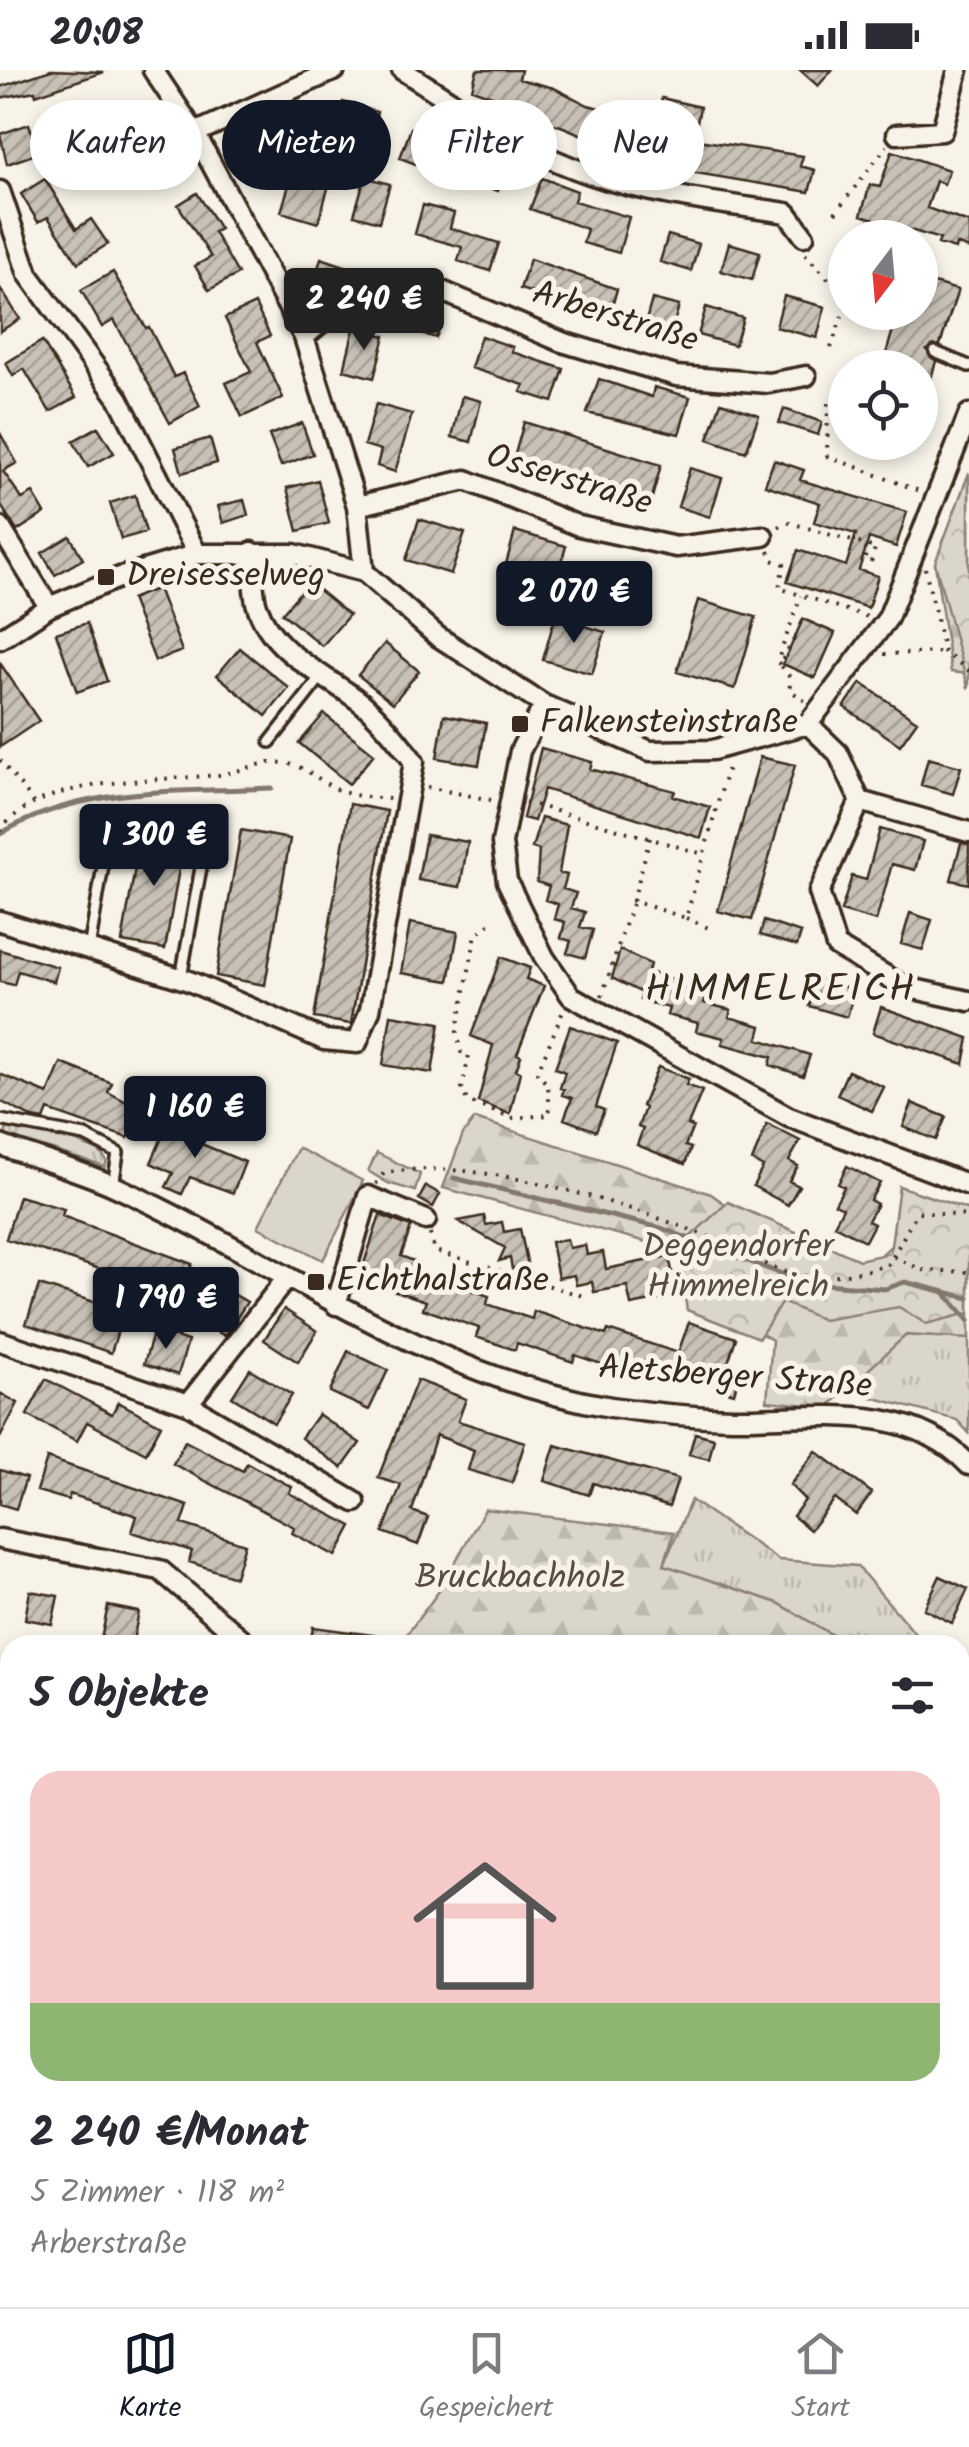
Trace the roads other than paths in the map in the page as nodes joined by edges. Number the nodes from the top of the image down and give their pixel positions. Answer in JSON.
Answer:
{"nodes":[{"id":1,"x":153,"y":70,"type":"edge"},
{"id":2,"x":335,"y":70,"type":"edge"},
{"id":3,"x":402,"y":70,"type":"edge"},
{"id":4,"x":958,"y":70,"type":"edge"},
{"id":5,"x":173,"y":100,"type":"edge"},
{"id":6,"x":202,"y":130,"type":"edge"},
{"id":7,"x":897,"y":134,"type":"dead end"},
{"id":8,"x":202,"y":146,"type":"edge"},
{"id":9,"x":0,"y":191,"type":"edge"},
{"id":10,"x":804,"y":245,"type":"road end"},
{"id":11,"x":304,"y":337,"type":"junction"},
{"id":12,"x":938,"y":353,"type":"edge"},
{"id":13,"x":969,"y":366,"type":"edge"},
{"id":14,"x":806,"y":376,"type":"dead end"},
{"id":15,"x":969,"y":414,"type":"edge"},
{"id":16,"x":358,"y":506,"type":"junction"},
{"id":17,"x":0,"y":527,"type":"edge"},
{"id":18,"x":763,"y":536,"type":"road end"},
{"id":19,"x":252,"y":552,"type":"junction"},
{"id":20,"x":198,"y":554,"type":"junction"},
{"id":21,"x":364,"y":572,"type":"junction"},
{"id":22,"x":50,"y":608,"type":"junction"},
{"id":23,"x":0,"y":639,"type":"edge"},
{"id":24,"x":321,"y":678,"type":"junction"},
{"id":25,"x":544,"y":704,"type":"junction"},
{"id":26,"x":813,"y":717,"type":"junction"},
{"id":27,"x":270,"y":742,"type":"dead end"},
{"id":28,"x":860,"y":801,"type":"junction"},
{"id":29,"x":112,"y":818,"type":"dead end"},
{"id":30,"x":208,"y":829,"type":"dead end"},
{"id":31,"x":969,"y":832,"type":"edge"},
{"id":32,"x":0,"y":921,"type":"edge"},
{"id":33,"x":88,"y":949,"type":"junction"},
{"id":34,"x":181,"y":978,"type":"junction"},
{"id":35,"x":969,"y":1000,"type":"edge"},
{"id":36,"x":0,"y":1120,"type":"edge"},
{"id":37,"x":0,"y":1146,"type":"edge"},
{"id":38,"x":114,"y":1186,"type":"junction"},
{"id":39,"x":969,"y":1186,"type":"edge"},
{"id":40,"x":426,"y":1220,"type":"dead end"},
{"id":41,"x":286,"y":1279,"type":"junction"},
{"id":42,"x":336,"y":1305,"type":"junction"},
{"id":43,"x":0,"y":1341,"type":"edge"},
{"id":44,"x":188,"y":1404,"type":"junction"},
{"id":45,"x":969,"y":1465,"type":"edge"},
{"id":46,"x":355,"y":1502,"type":"dead end"},
{"id":47,"x":0,"y":1539,"type":"edge"},
{"id":48,"x":237,"y":1635,"type":"edge"}],
"edges":[{"from":1,"to":5,"type":"street"},
{"from":2,"to":6,"type":"street"},
{"from":3,"to":10,"type":"street"},
{"from":4,"to":7,"type":"street"},
{"from":8,"to":11,"type":"street"},
{"from":9,"to":20,"type":"street"},
{"from":11,"to":14,"type":"street","name":"Arberstraße"},
{"from":11,"to":16,"type":"street"},
{"from":12,"to":13,"type":"lane"},
{"from":15,"to":26,"type":"street"},
{"from":16,"to":18,"type":"street","name":"Osserstraße"},
{"from":16,"to":21,"type":"street"},
{"from":17,"to":22,"type":"street"},
{"from":19,"to":20,"type":"street"},
{"from":19,"to":21,"type":"street"},
{"from":19,"to":24,"type":"street"},
{"from":20,"to":22,"type":"street"},
{"from":21,"to":25,"type":"street"},
{"from":22,"to":23,"type":"street"},
{"from":24,"to":27,"type":"lane"},
{"from":24,"to":34,"type":"street"},
{"from":25,"to":26,"type":"street"},
{"from":25,"to":39,"type":"street"},
{"from":26,"to":28,"type":"street"},
{"from":28,"to":31,"type":"street"},
{"from":28,"to":35,"type":"street"},
{"from":29,"to":33,"type":"lane"},
{"from":30,"to":34,"type":"lane"},
{"from":32,"to":33,"type":"street"},
{"from":33,"to":34,"type":"street"},
{"from":36,"to":38,"type":"lane"},
{"from":37,"to":38,"type":"street","name":"Aletsberger Straße"},
{"from":38,"to":41,"type":"street","name":"Aletsberger Straße"},
{"from":40,"to":42,"type":"street"},
{"from":41,"to":42,"type":"street","name":"Aletsberger Straße"},
{"from":41,"to":44,"type":"street"},
{"from":42,"to":45,"type":"street","name":"Aletsberger Straße"},
{"from":43,"to":44,"type":"street"},
{"from":44,"to":46,"type":"street"},
{"from":47,"to":48,"type":"street"}]}
